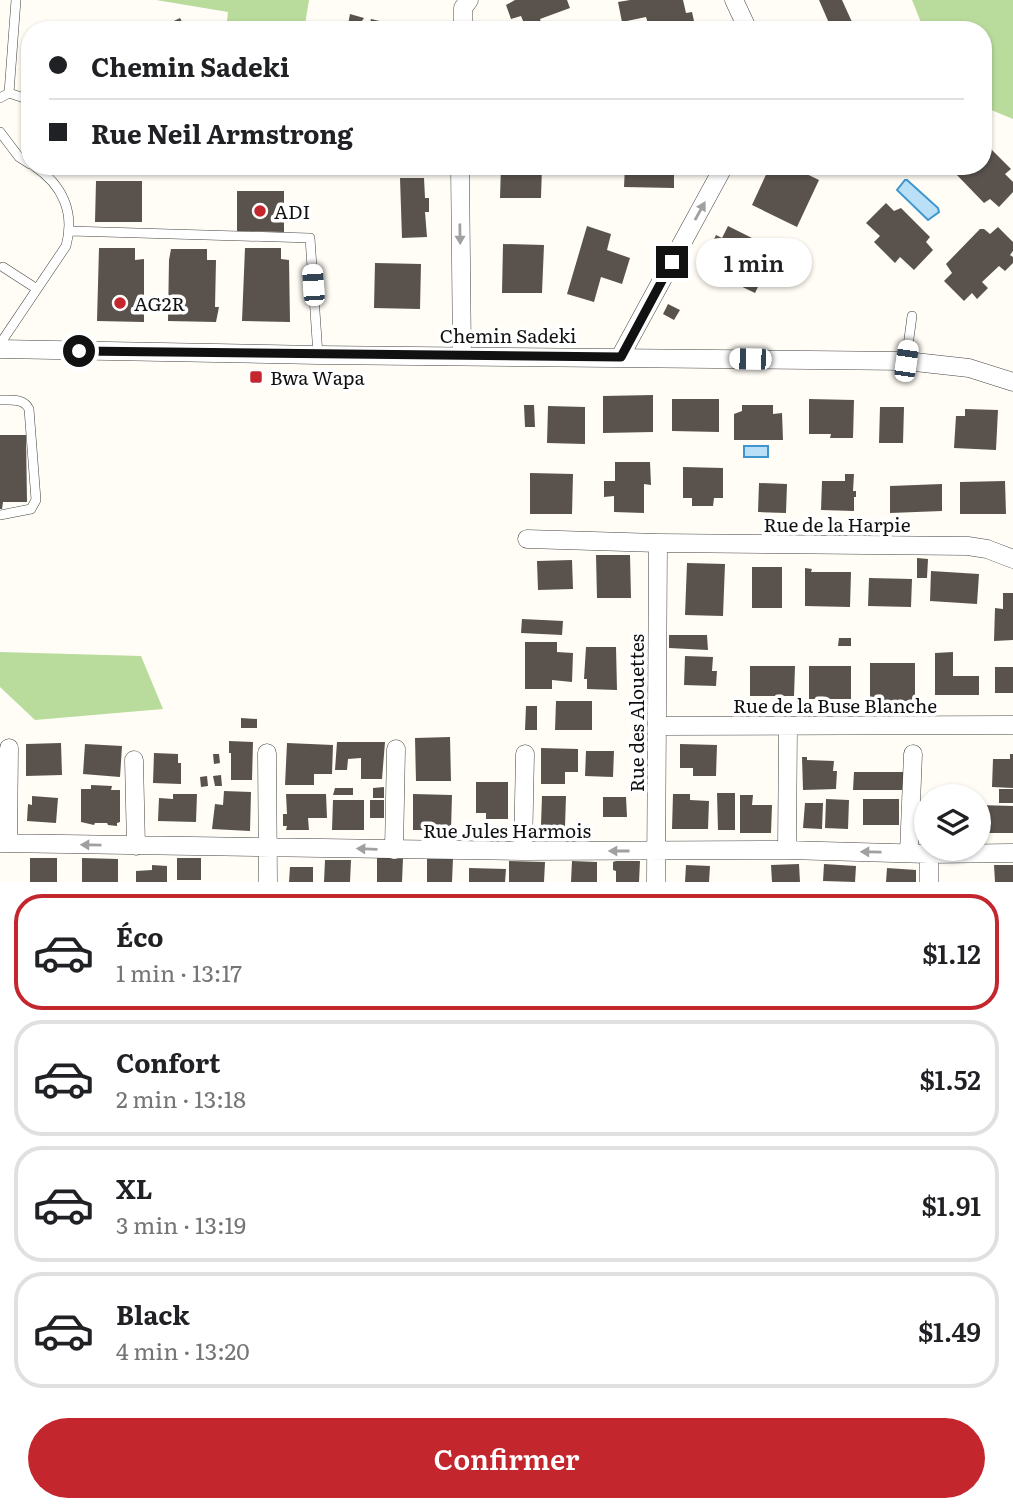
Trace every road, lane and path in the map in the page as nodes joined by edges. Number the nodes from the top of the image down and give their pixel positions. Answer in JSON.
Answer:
{"nodes":[{"id":1,"x":16,"y":0,"type":"edge"},
{"id":2,"x":469,"y":0,"type":"edge"},
{"id":3,"x":734,"y":0,"type":"edge"},
{"id":4,"x":463,"y":21,"type":"edge"},
{"id":5,"x":744,"y":21,"type":"edge"},
{"id":6,"x":9,"y":93,"type":"junction"},
{"id":7,"x":21,"y":97,"type":"edge"},
{"id":8,"x":0,"y":98,"type":"edge"},
{"id":9,"x":0,"y":132,"type":"edge"},
{"id":10,"x":21,"y":157,"type":"edge"},
{"id":11,"x":44,"y":175,"type":"edge"},
{"id":12,"x":460,"y":175,"type":"edge"},
{"id":13,"x":719,"y":175,"type":"edge"},
{"id":14,"x":71,"y":231,"type":"junction"},
{"id":15,"x":3,"y":267,"type":"dead end"},
{"id":16,"x":37,"y":289,"type":"junction"},
{"id":17,"x":912,"y":316,"type":"dead end"},
{"id":18,"x":0,"y":346,"type":"edge"},
{"id":19,"x":318,"y":355,"type":"junction"},
{"id":20,"x":462,"y":356,"type":"junction"},
{"id":21,"x":621,"y":357,"type":"junction"},
{"id":22,"x":906,"y":361,"type":"junction"},
{"id":23,"x":1013,"y":382,"type":"edge"},
{"id":24,"x":0,"y":400,"type":"edge"},
{"id":25,"x":0,"y":515,"type":"edge"},
{"id":26,"x":527,"y":539,"type":"dead end"},
{"id":27,"x":657,"y":543,"type":"junction"},
{"id":28,"x":1013,"y":559,"type":"edge"},
{"id":29,"x":1013,"y":725,"type":"edge"},
{"id":30,"x":657,"y":726,"type":"junction"},
{"id":31,"x":788,"y":726,"type":"junction"},
{"id":32,"x":9,"y":748,"type":"dead end"},
{"id":33,"x":396,"y":749,"type":"dead end"},
{"id":34,"x":267,"y":753,"type":"dead end"},
{"id":35,"x":524,"y":754,"type":"dead end"},
{"id":36,"x":912,"y":754,"type":"dead end"},
{"id":37,"x":134,"y":760,"type":"dead end"},
{"id":38,"x":4,"y":843,"type":"edge"},
{"id":39,"x":136,"y":846,"type":"junction"},
{"id":40,"x":269,"y":846,"type":"junction"},
{"id":41,"x":394,"y":850,"type":"junction"},
{"id":42,"x":787,"y":850,"type":"junction"},
{"id":43,"x":523,"y":851,"type":"junction"},
{"id":44,"x":657,"y":852,"type":"junction"},
{"id":45,"x":909,"y":853,"type":"junction"},
{"id":46,"x":914,"y":853,"type":"edge"},
{"id":47,"x":991,"y":853,"type":"edge"},
{"id":48,"x":1013,"y":853,"type":"edge"},
{"id":49,"x":929,"y":861,"type":"edge"},
{"id":50,"x":268,"y":882,"type":"edge"},
{"id":51,"x":656,"y":882,"type":"edge"},
{"id":52,"x":929,"y":882,"type":"edge"}],
"edges":[{"from":1,"to":6,"type":"lane"},
{"from":2,"to":4,"type":"street"},
{"from":3,"to":5,"type":"street"},
{"from":6,"to":7,"type":"lane"},
{"from":6,"to":8,"type":"lane"},
{"from":9,"to":10,"type":"lane"},
{"from":11,"to":14,"type":"lane"},
{"from":12,"to":20,"type":"street","one_way":true},
{"from":21,"to":13,"type":"street","one_way":true},
{"from":14,"to":16,"type":"lane"},
{"from":14,"to":19,"type":"lane"},
{"from":15,"to":16,"type":"lane"},
{"from":16,"to":18,"type":"lane"},
{"from":17,"to":22,"type":"lane"},
{"from":18,"to":19,"type":"street","name":"Chemin Sadeki"},
{"from":19,"to":20,"type":"street","name":"Chemin Sadeki"},
{"from":20,"to":21,"type":"street","name":"Chemin Sadeki"},
{"from":21,"to":22,"type":"street","name":"Chemin Sadeki"},
{"from":22,"to":23,"type":"street","name":"Chemin Sadeki"},
{"from":24,"to":25,"type":"lane"},
{"from":26,"to":27,"type":"street","name":"Rue de la Harpie"},
{"from":27,"to":28,"type":"street","name":"Rue de la Harpie"},
{"from":27,"to":30,"type":"street","name":"Rue des Alouettes"},
{"from":29,"to":31,"type":"street","name":"Rue de la Buse Blanche"},
{"from":30,"to":31,"type":"street","name":"Rue de la Buse Blanche"},
{"from":30,"to":44,"type":"street","name":"Rue des Alouettes"},
{"from":31,"to":42,"type":"street"},
{"from":32,"to":38,"type":"street"},
{"from":33,"to":41,"type":"street"},
{"from":34,"to":40,"type":"street"},
{"from":35,"to":43,"type":"street"},
{"from":36,"to":45,"type":"street"},
{"from":37,"to":39,"type":"street"},
{"from":39,"to":38,"type":"street","name":"Rue Jules Harmois","one_way":true},
{"from":39,"to":40,"type":"street","name":"Rue Jules Harmois"},
{"from":41,"to":40,"type":"street","name":"Rue Jules Harmois","one_way":true},
{"from":40,"to":50,"type":"street"},
{"from":41,"to":43,"type":"street","name":"Rue Jules Harmois"},
{"from":42,"to":44,"type":"street","name":"Rue Jules Harmois"},
{"from":45,"to":42,"type":"street","name":"Rue Jules Harmois","one_way":true},
{"from":44,"to":43,"type":"street","name":"Rue Jules Harmois","one_way":true},
{"from":44,"to":51,"type":"street","name":"Rue des Alouettes"},
{"from":45,"to":46,"type":"street","name":"Rue Jules Harmois"},
{"from":47,"to":48,"type":"street","name":"Rue Jules Harmois"},
{"from":49,"to":52,"type":"street"}]}
